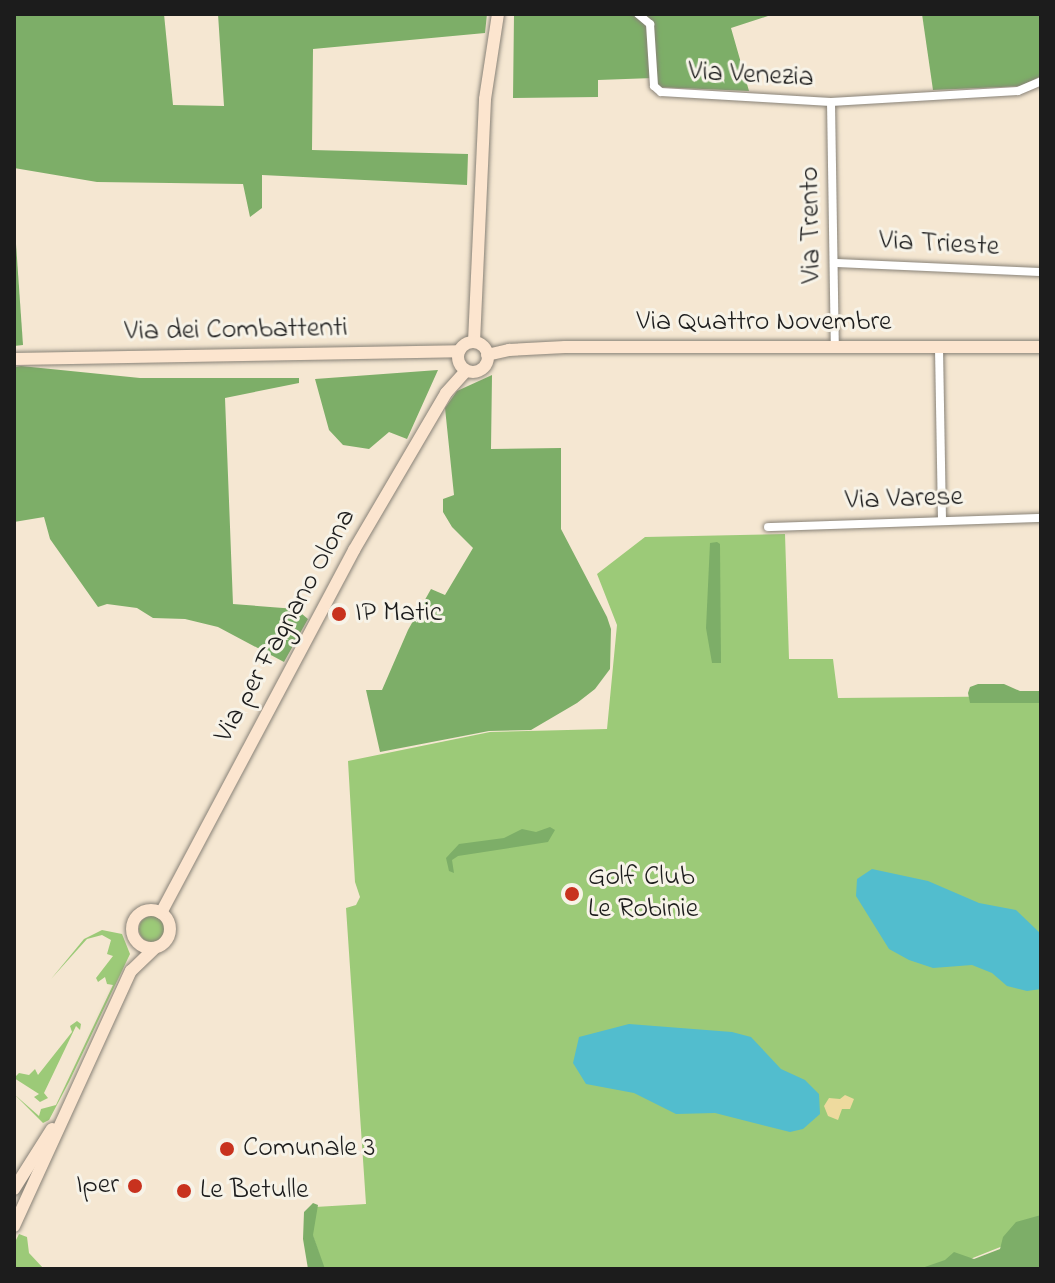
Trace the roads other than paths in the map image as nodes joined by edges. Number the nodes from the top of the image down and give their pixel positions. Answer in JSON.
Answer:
{"nodes":[{"id":1,"x":498,"y":14,"type":"edge"},
{"id":2,"x":638,"y":14,"type":"edge"},
{"id":3,"x":1041,"y":81,"type":"edge"},
{"id":4,"x":831,"y":102,"type":"junction"},
{"id":5,"x":835,"y":263,"type":"junction"},
{"id":6,"x":1041,"y":272,"type":"edge"},
{"id":7,"x":474,"y":342,"type":"junction"},
{"id":8,"x":835,"y":347,"type":"junction"},
{"id":9,"x":1041,"y":347,"type":"edge"},
{"id":10,"x":939,"y":348,"type":"junction"},
{"id":11,"x":459,"y":351,"type":"junction"},
{"id":12,"x":487,"y":355,"type":"junction"},
{"id":13,"x":14,"y":359,"type":"edge"},
{"id":14,"x":466,"y":371,"type":"junction"},
{"id":15,"x":1041,"y":518,"type":"edge"},
{"id":16,"x":942,"y":521,"type":"junction"},
{"id":17,"x":768,"y":527,"type":"dead end"},
{"id":18,"x":161,"y":913,"type":"junction"},
{"id":19,"x":134,"y":939,"type":"junction"},
{"id":20,"x":155,"y":948,"type":"junction"},
{"id":21,"x":131,"y":971,"type":"junction"},
{"id":22,"x":74,"y":1092,"type":"junction"},
{"id":23,"x":14,"y":1189,"type":"edge"},
{"id":24,"x":14,"y":1226,"type":"edge"}],
"edges":[{"from":1,"to":7,"type":"main road"},
{"from":2,"to":4,"type":"street","name":"Via Venezia"},
{"from":3,"to":4,"type":"street"},
{"from":4,"to":5,"type":"street","name":"Via Trento"},
{"from":5,"to":6,"type":"street","name":"Via Trieste"},
{"from":5,"to":8,"type":"street","name":"Via Trento"},
{"from":7,"to":11,"type":"main road"},
{"from":7,"to":12,"type":"main road"},
{"from":8,"to":10,"type":"main road","name":"Via Quattro Novembre"},
{"from":8,"to":12,"type":"main road","name":"Via Quattro Novembre"},
{"from":9,"to":10,"type":"main road","name":"Via Quattro Novembre"},
{"from":10,"to":16,"type":"street"},
{"from":11,"to":13,"type":"main road","name":"Via dei Combattenti"},
{"from":11,"to":14,"type":"main road"},
{"from":12,"to":14,"type":"main road","name":"Via per Fagnano Olona"},
{"from":14,"to":18,"type":"main road","name":"Via per Fagnano Olona"},
{"from":15,"to":16,"type":"street","name":"Via Varese"},
{"from":16,"to":17,"type":"street","name":"Via Varese"},
{"from":18,"to":19,"type":"main road","name":"Via per Fagnano Olona"},
{"from":18,"to":20,"type":"main road","name":"Via per Fagnano Olona"},
{"from":19,"to":20,"type":"main road"},
{"from":19,"to":21,"type":"main road","name":"Via per Fagnano Olona"},
{"from":20,"to":21,"type":"main road","name":"Via per Fagnano Olona"},
{"from":21,"to":22,"type":"main road","name":"Via per Fagnano Olona"},
{"from":22,"to":23,"type":"main road"},
{"from":22,"to":24,"type":"main road"}]}
